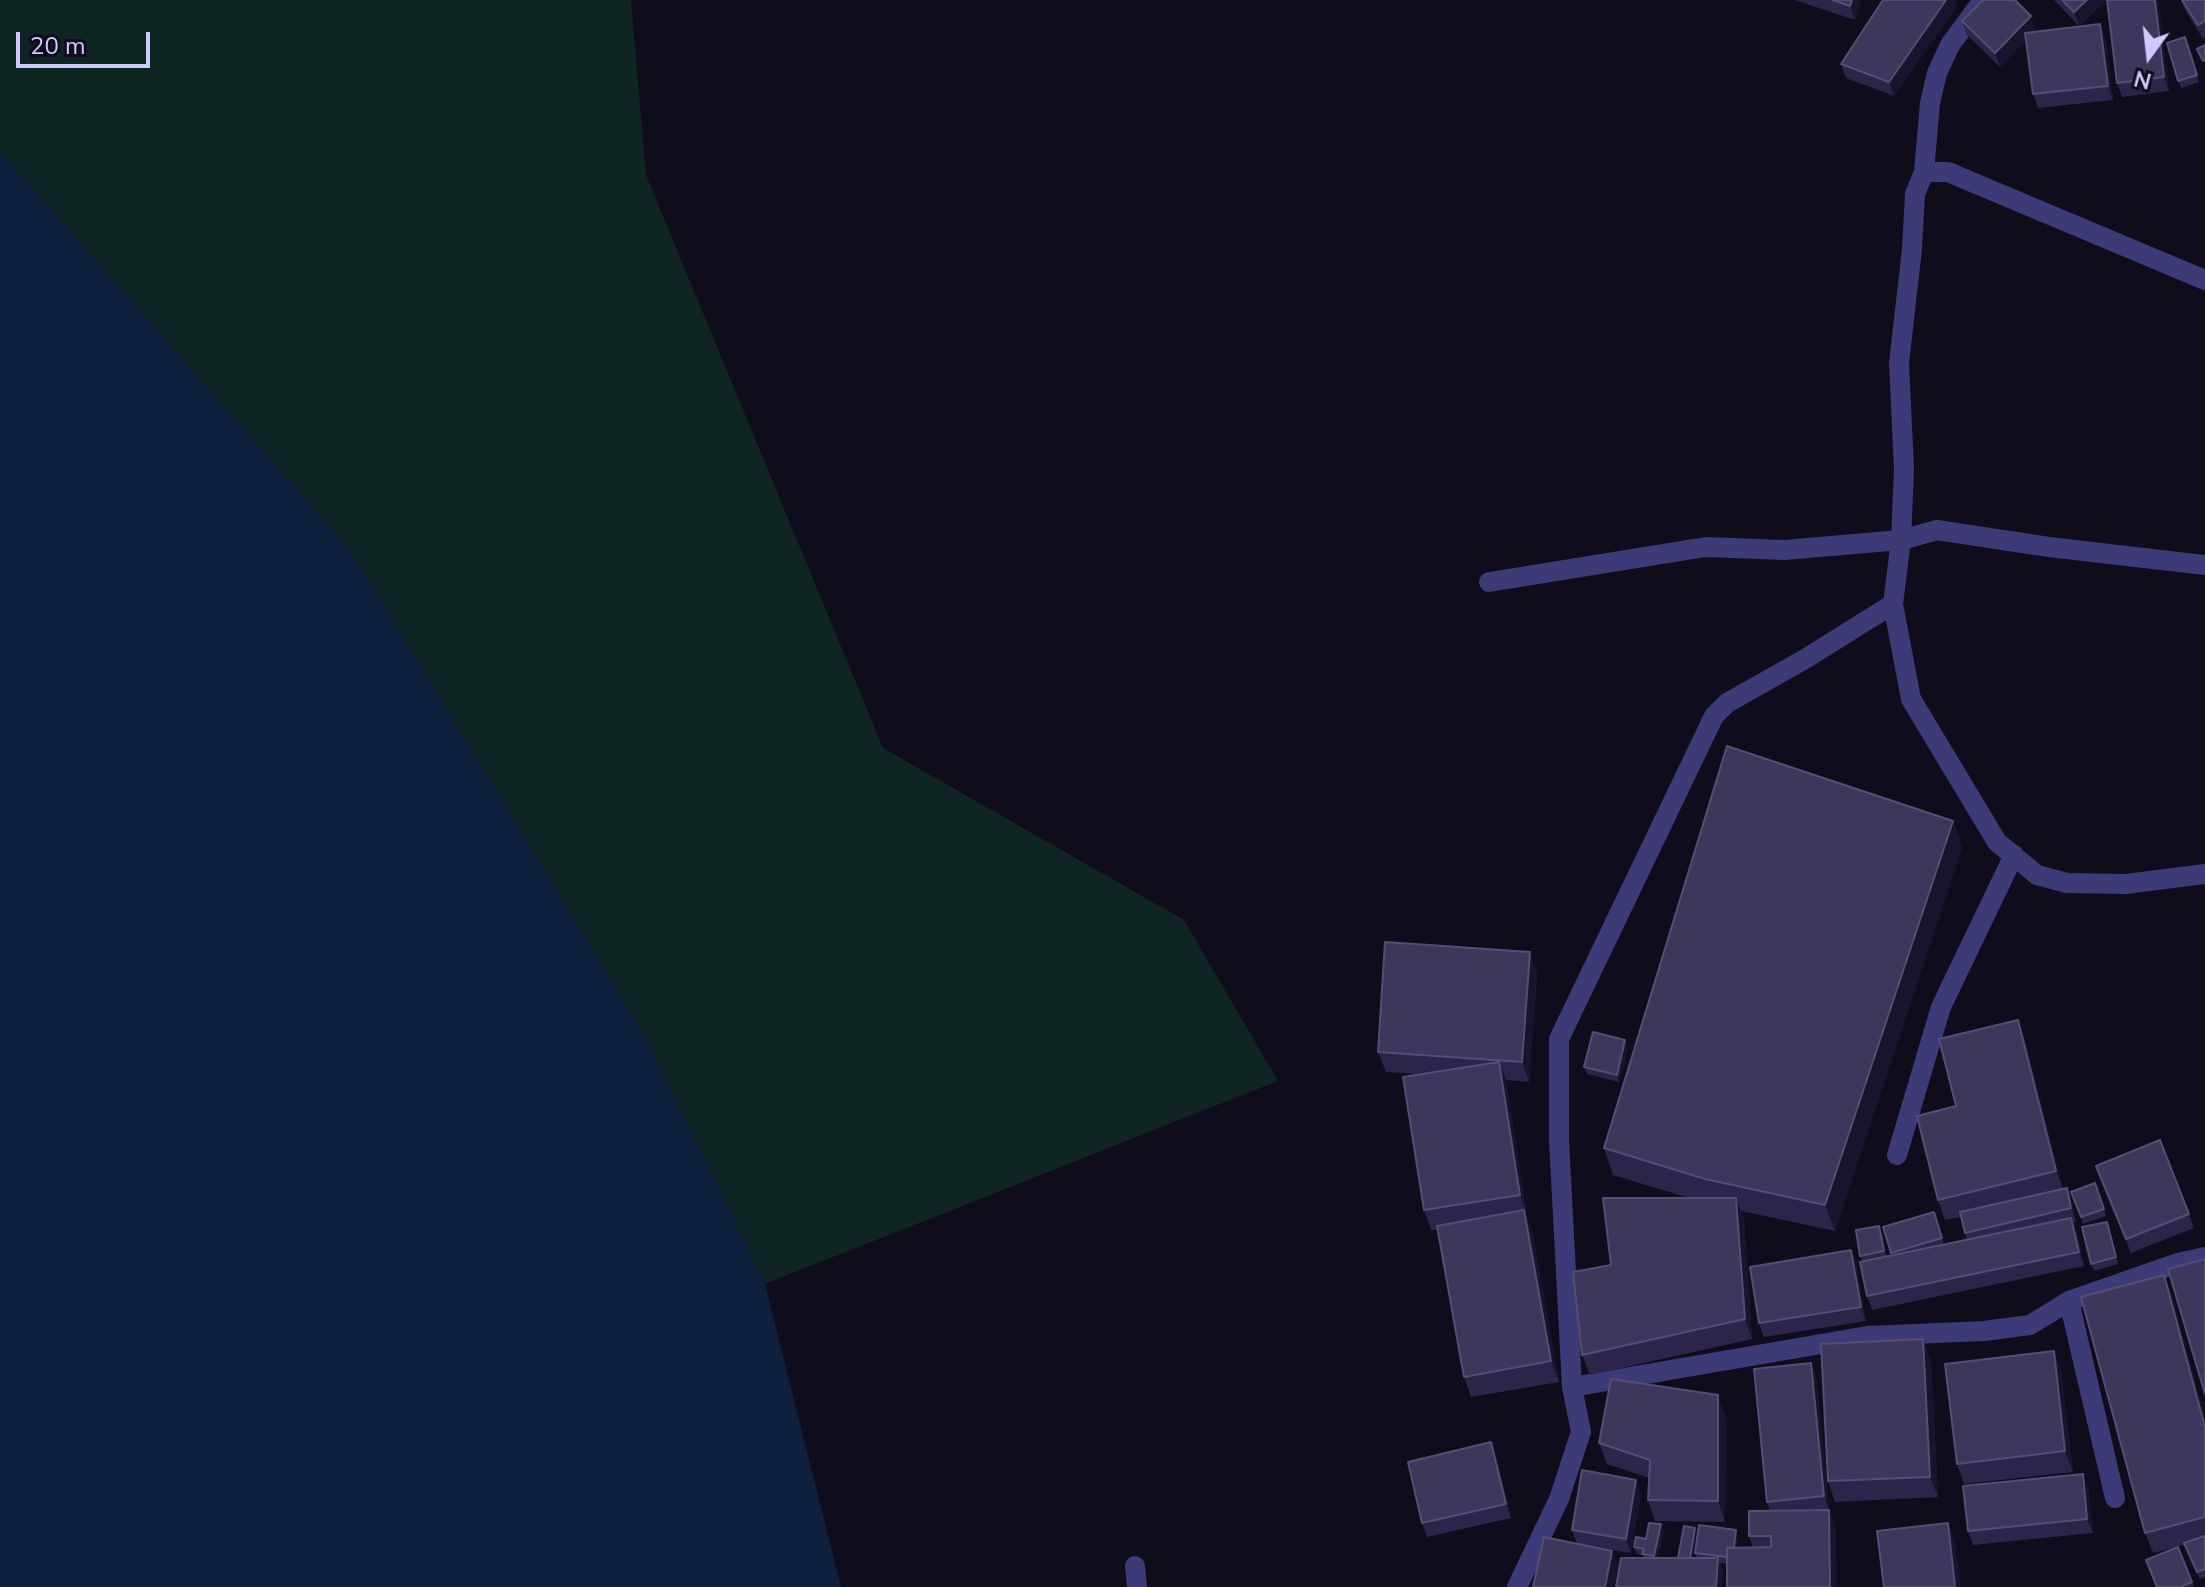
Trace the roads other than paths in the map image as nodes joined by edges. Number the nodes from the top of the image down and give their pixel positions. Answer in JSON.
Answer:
{"nodes":[{"id":1,"x":1983,"y":0,"type":"edge"},
{"id":2,"x":1924,"y":172,"type":"junction"},
{"id":3,"x":2205,"y":280,"type":"edge"},
{"id":4,"x":1901,"y":540,"type":"junction"},
{"id":5,"x":2205,"y":565,"type":"edge"},
{"id":6,"x":1489,"y":582,"type":"dead end"},
{"id":7,"x":1893,"y":604,"type":"junction"},
{"id":8,"x":2014,"y":855,"type":"junction"},
{"id":9,"x":2205,"y":874,"type":"edge"},
{"id":10,"x":1897,"y":1155,"type":"dead end"},
{"id":11,"x":2205,"y":1257,"type":"edge"},
{"id":12,"x":2069,"y":1301,"type":"junction"},
{"id":13,"x":1572,"y":1387,"type":"junction"},
{"id":14,"x":2115,"y":1498,"type":"dead end"},
{"id":15,"x":1135,"y":1566,"type":"dead end"},
{"id":16,"x":1137,"y":1587,"type":"edge"},
{"id":17,"x":1517,"y":1587,"type":"edge"}],
"edges":[{"from":1,"to":2,"type":"street"},
{"from":2,"to":3,"type":"street"},
{"from":2,"to":4,"type":"street"},
{"from":4,"to":5,"type":"street"},
{"from":4,"to":6,"type":"street"},
{"from":4,"to":7,"type":"street"},
{"from":7,"to":8,"type":"street"},
{"from":7,"to":13,"type":"street"},
{"from":8,"to":9,"type":"street"},
{"from":8,"to":10,"type":"street"},
{"from":11,"to":12,"type":"street"},
{"from":12,"to":13,"type":"street"},
{"from":12,"to":14,"type":"street"},
{"from":13,"to":17,"type":"street"},
{"from":15,"to":16,"type":"street"}]}
